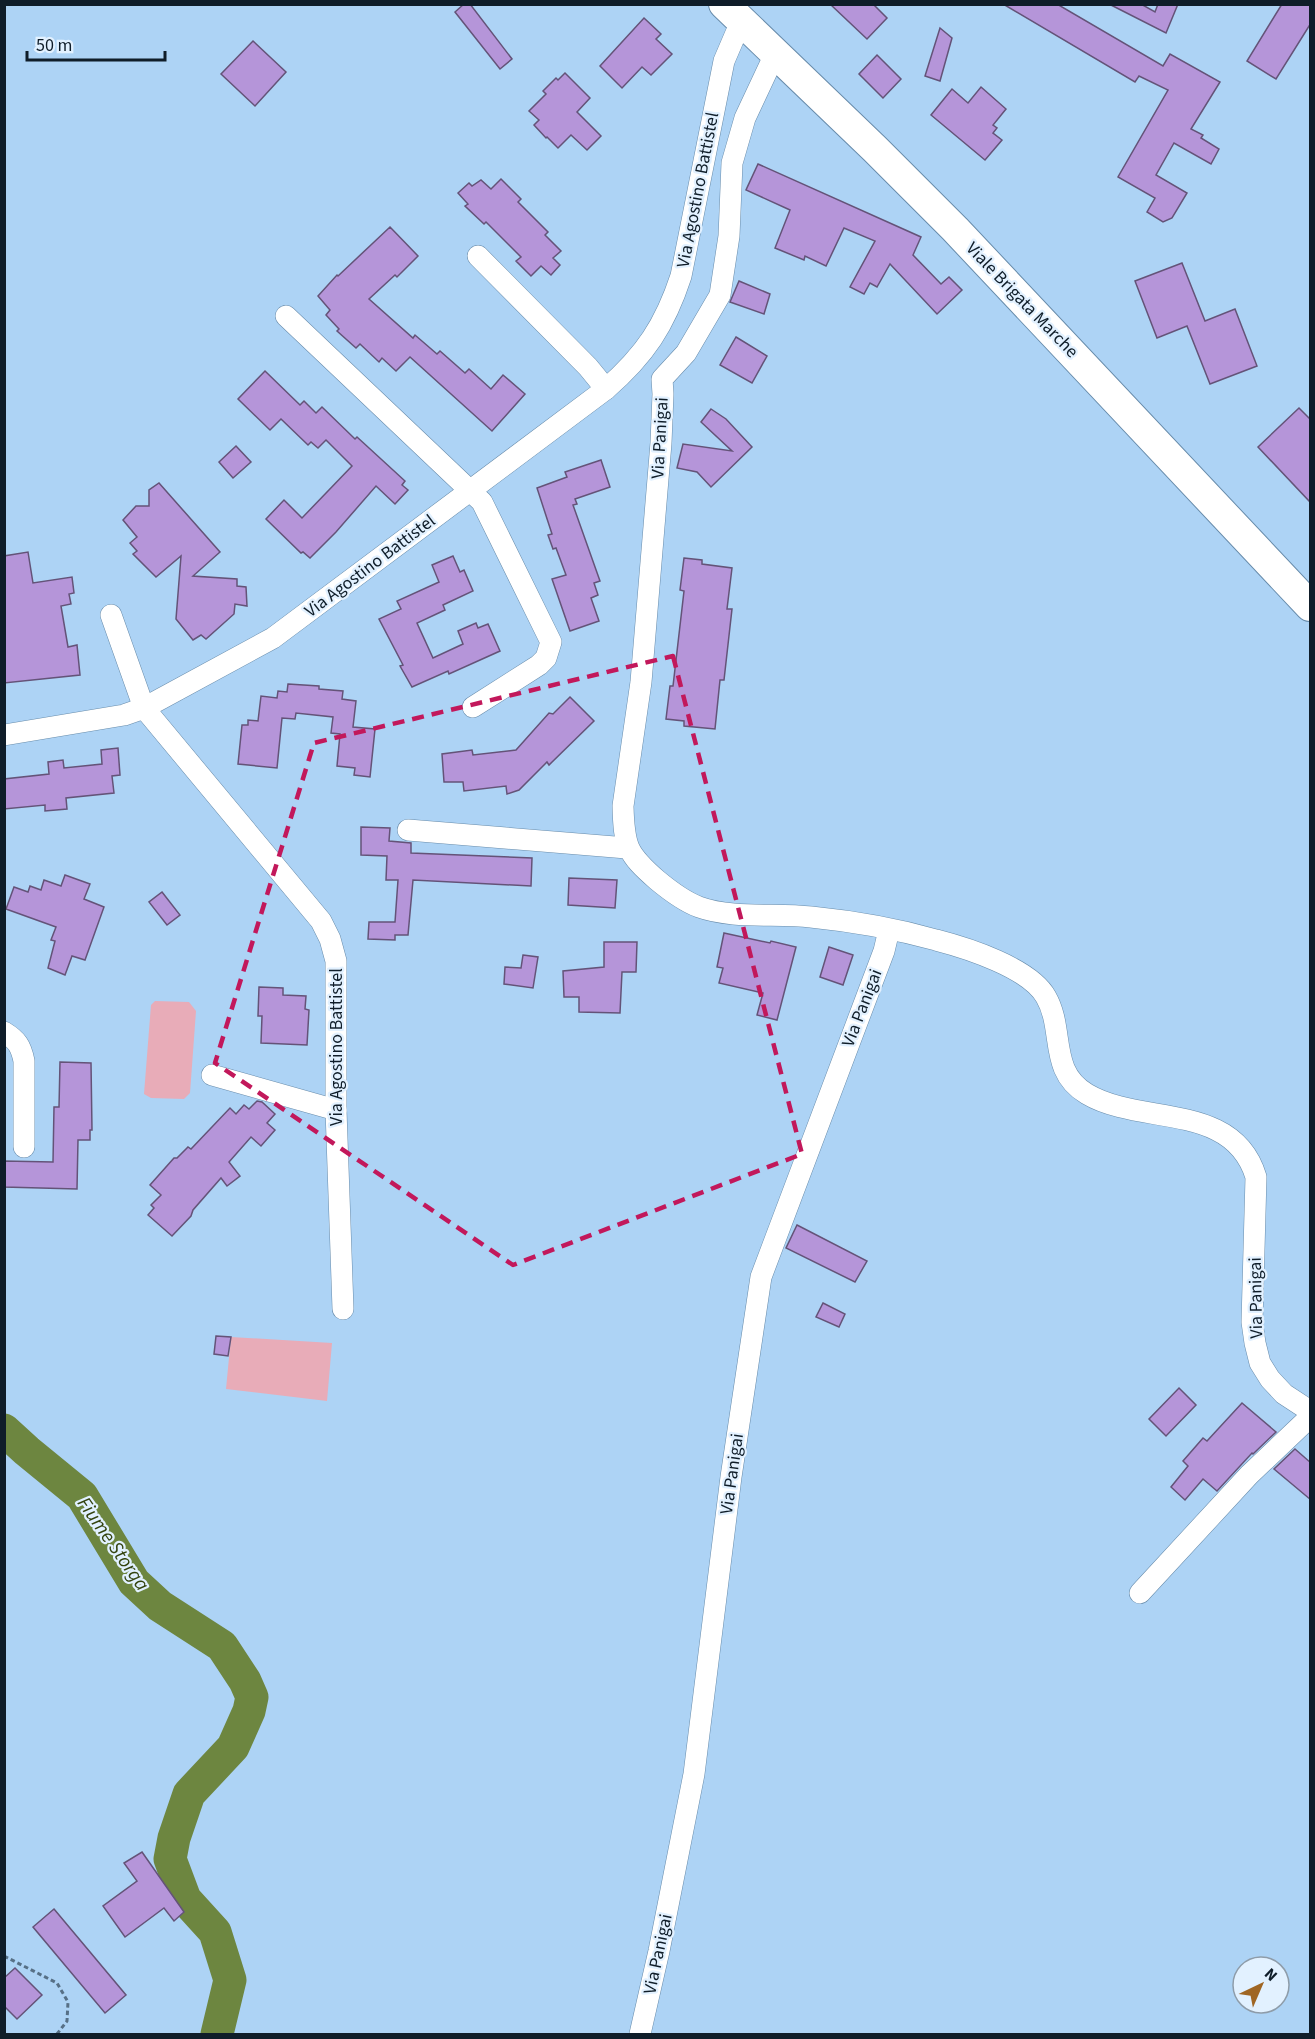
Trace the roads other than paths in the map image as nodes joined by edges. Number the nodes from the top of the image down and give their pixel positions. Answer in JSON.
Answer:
{"nodes":[{"id":1,"x":734,"y":14,"type":"edge"},
{"id":2,"x":775,"y":54,"type":"junction"},
{"id":3,"x":478,"y":256,"type":"dead end"},
{"id":4,"x":286,"y":316,"type":"dead end"},
{"id":5,"x":643,"y":353,"type":"junction"},
{"id":6,"x":662,"y":379,"type":"junction"},
{"id":7,"x":606,"y":389,"type":"junction"},
{"id":8,"x":469,"y":491,"type":"junction"},
{"id":9,"x":1311,"y":606,"type":"edge"},
{"id":10,"x":111,"y":615,"type":"dead end"},
{"id":11,"x":473,"y":707,"type":"dead end"},
{"id":12,"x":144,"y":708,"type":"junction"},
{"id":13,"x":4,"y":735,"type":"edge"},
{"id":14,"x":408,"y":830,"type":"dead end"},
{"id":15,"x":627,"y":848,"type":"junction"},
{"id":16,"x":889,"y":930,"type":"junction"},
{"id":17,"x":4,"y":1032,"type":"edge"},
{"id":18,"x":212,"y":1075,"type":"dead end"},
{"id":19,"x":336,"y":1110,"type":"junction"},
{"id":20,"x":24,"y":1147,"type":"dead end"},
{"id":21,"x":343,"y":1309,"type":"dead end"},
{"id":22,"x":1311,"y":1411,"type":"edge"},
{"id":23,"x":1311,"y":1417,"type":"edge"},
{"id":24,"x":1140,"y":1593,"type":"dead end"},
{"id":25,"x":640,"y":2034,"type":"edge"}],
"edges":[{"from":1,"to":2,"type":"street","name":"Viale Brigata Marche"},
{"from":1,"to":5,"type":"street","name":"Via Agostino Battistel"},
{"from":2,"to":6,"type":"street","name":"Via Panigai"},
{"from":2,"to":9,"type":"street","name":"Viale Brigata Marche"},
{"from":3,"to":7,"type":"street"},
{"from":4,"to":8,"type":"street"},
{"from":5,"to":6,"type":"street"},
{"from":5,"to":7,"type":"street","name":"Via Agostino Battistel"},
{"from":6,"to":15,"type":"street","name":"Via Panigai"},
{"from":7,"to":8,"type":"street","name":"Via Agostino Battistel"},
{"from":8,"to":11,"type":"street"},
{"from":8,"to":12,"type":"street","name":"Via Agostino Battistel"},
{"from":10,"to":12,"type":"street","name":"Via Agostino Battistel"},
{"from":12,"to":13,"type":"street","name":"Via Agostino Battistel"},
{"from":12,"to":19,"type":"street","name":"Via Agostino Battistel"},
{"from":14,"to":15,"type":"street"},
{"from":15,"to":16,"type":"street","name":"Via Panigai"},
{"from":16,"to":22,"type":"street","name":"Via Panigai"},
{"from":16,"to":25,"type":"street","name":"Via Panigai"},
{"from":17,"to":20,"type":"street"},
{"from":18,"to":19,"type":"street"},
{"from":19,"to":21,"type":"street","name":"Via Agostino Battistel"},
{"from":23,"to":24,"type":"street"}]}
